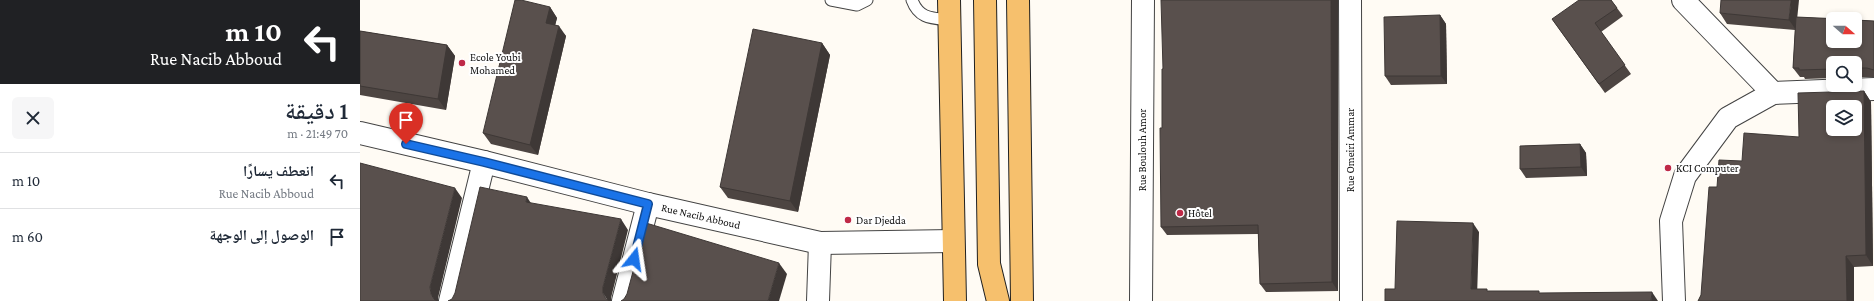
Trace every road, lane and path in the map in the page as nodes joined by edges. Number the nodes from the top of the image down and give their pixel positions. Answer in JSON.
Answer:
{"nodes":[{"id":1,"x":831,"y":0,"type":"edge"},
{"id":2,"x":867,"y":0,"type":"edge"},
{"id":3,"x":912,"y":0,"type":"edge"},
{"id":4,"x":985,"y":0,"type":"edge"},
{"id":5,"x":1018,"y":0,"type":"edge"},
{"id":6,"x":1142,"y":0,"type":"edge"},
{"id":7,"x":1350,"y":0,"type":"edge"},
{"id":8,"x":1683,"y":0,"type":"edge"},
{"id":9,"x":949,"y":10,"type":"edge"},
{"id":10,"x":1874,"y":89,"type":"edge"},
{"id":11,"x":1773,"y":93,"type":"junction"},
{"id":12,"x":360,"y":133,"type":"edge"},
{"id":13,"x":484,"y":162,"type":"junction"},
{"id":14,"x":648,"y":204,"type":"junction"},
{"id":15,"x":954,"y":241,"type":"junction"},
{"id":16,"x":820,"y":243,"type":"junction"},
{"id":17,"x":450,"y":301,"type":"edge"},
{"id":18,"x":623,"y":301,"type":"edge"},
{"id":19,"x":818,"y":301,"type":"edge"},
{"id":20,"x":955,"y":301,"type":"edge"},
{"id":21,"x":998,"y":301,"type":"edge"},
{"id":22,"x":1022,"y":301,"type":"edge"},
{"id":23,"x":1140,"y":301,"type":"edge"},
{"id":24,"x":1351,"y":301,"type":"edge"},
{"id":25,"x":1674,"y":301,"type":"edge"}],
"edges":[{"from":1,"to":2,"type":"lane"},
{"from":3,"to":9,"type":"lane"},
{"from":4,"to":21,"type":"main road"},
{"from":5,"to":22,"type":"main road"},
{"from":6,"to":23,"type":"street","name":"Rue Boulouh Amor"},
{"from":7,"to":24,"type":"street","name":"Rue Omeiri Ammar"},
{"from":8,"to":11,"type":"street"},
{"from":9,"to":15,"type":"main road"},
{"from":10,"to":11,"type":"street"},
{"from":11,"to":25,"type":"street"},
{"from":12,"to":13,"type":"street","name":"Rue Nacib Abboud"},
{"from":13,"to":14,"type":"street","name":"Rue Nacib Abboud"},
{"from":13,"to":17,"type":"street"},
{"from":14,"to":16,"type":"street","name":"Rue Nacib Abboud"},
{"from":14,"to":18,"type":"street"},
{"from":15,"to":16,"type":"street","name":"Rue Nacib Abboud"},
{"from":15,"to":20,"type":"main road"},
{"from":16,"to":19,"type":"street"}]}
